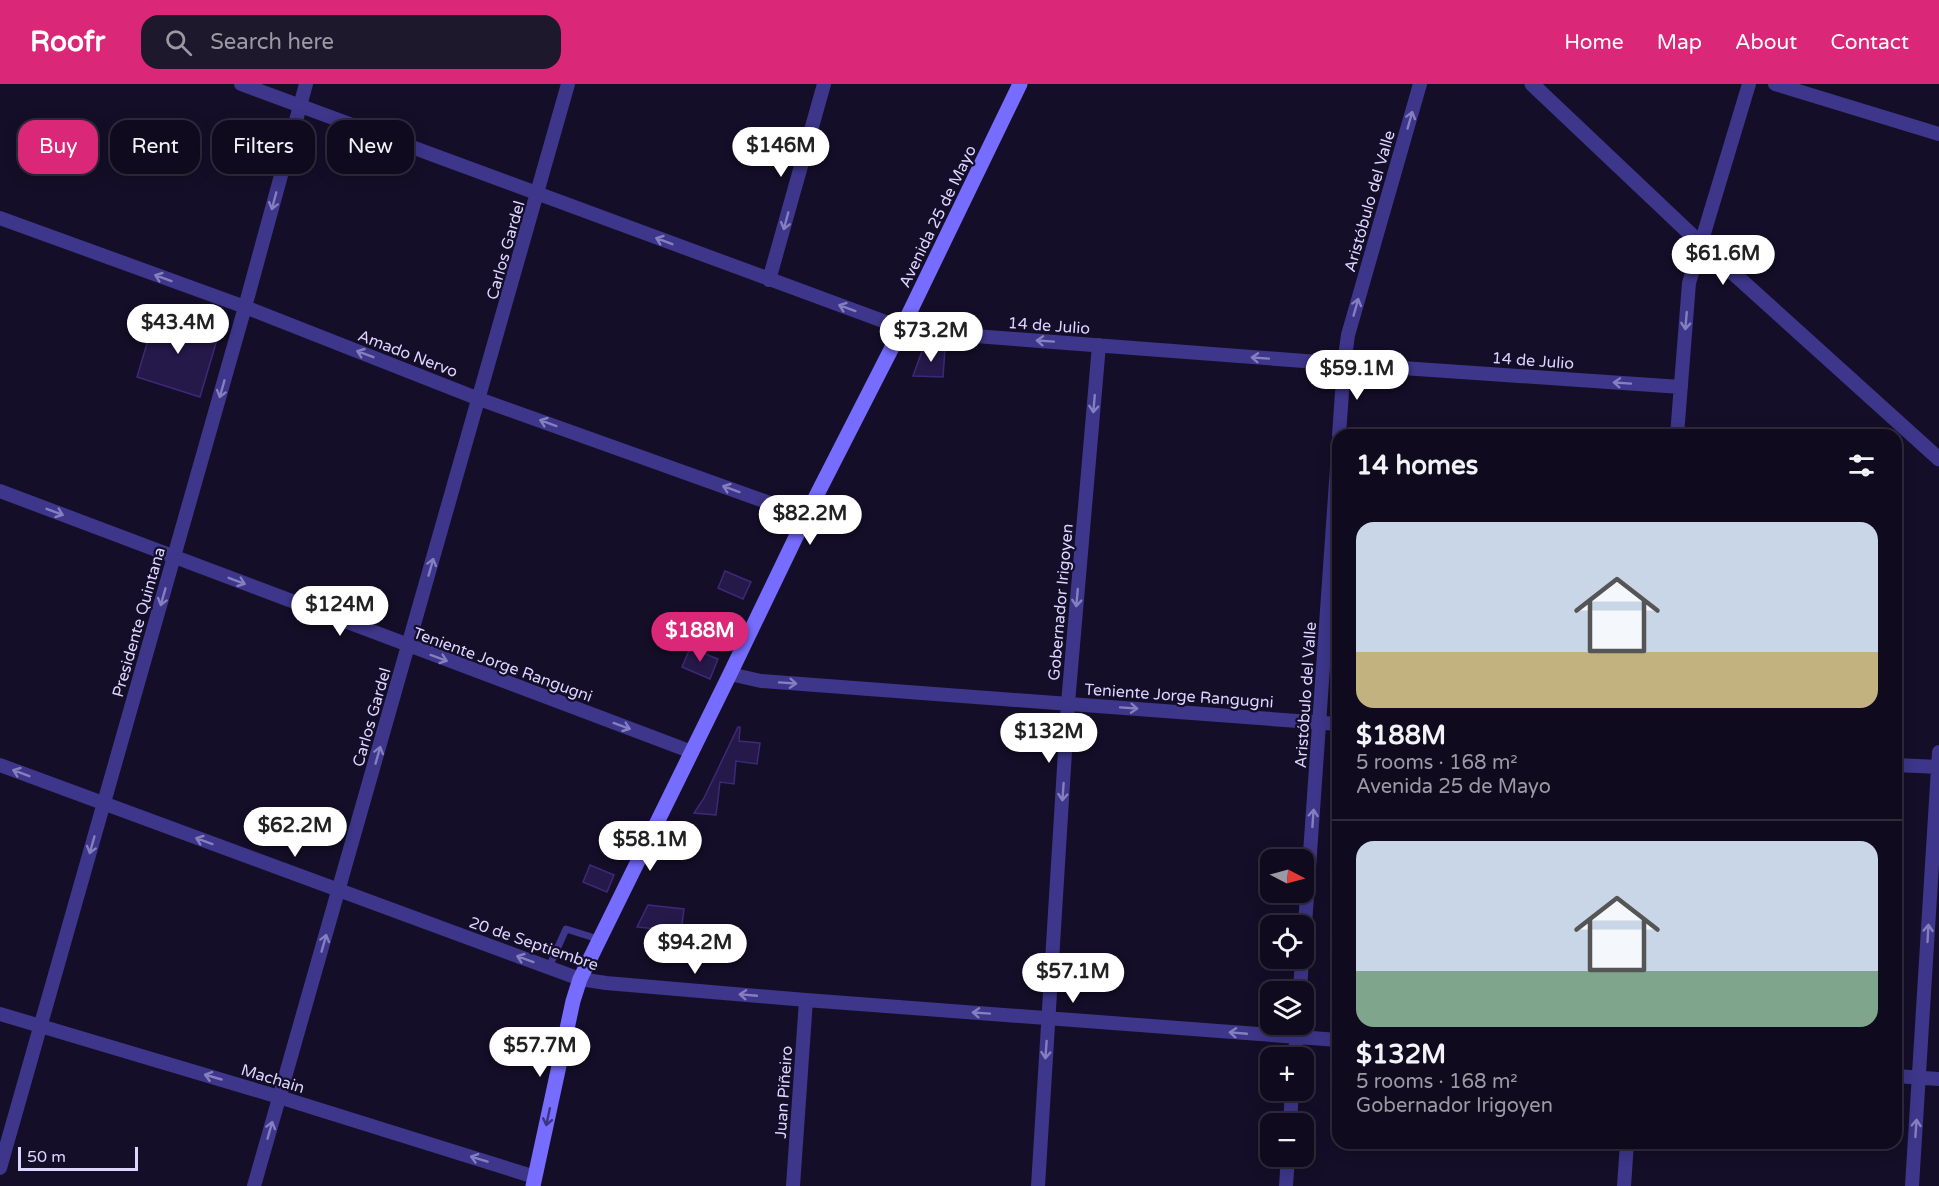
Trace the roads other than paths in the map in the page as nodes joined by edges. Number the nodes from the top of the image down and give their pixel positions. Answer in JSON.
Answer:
{"nodes":[{"id":1,"x":241,"y":84,"type":"edge"},
{"id":2,"x":306,"y":84,"type":"edge"},
{"id":3,"x":568,"y":84,"type":"edge"},
{"id":4,"x":824,"y":84,"type":"edge"},
{"id":5,"x":1020,"y":84,"type":"edge"},
{"id":6,"x":1420,"y":84,"type":"edge"},
{"id":7,"x":1532,"y":84,"type":"edge"},
{"id":8,"x":1749,"y":84,"type":"edge"},
{"id":9,"x":1775,"y":84,"type":"edge"},
{"id":10,"x":300,"y":106,"type":"junction"},
{"id":11,"x":1939,"y":134,"type":"edge"},
{"id":12,"x":538,"y":193,"type":"junction"},
{"id":13,"x":0,"y":218,"type":"edge"},
{"id":14,"x":1701,"y":244,"type":"junction"},
{"id":15,"x":770,"y":280,"type":"junction"},
{"id":16,"x":245,"y":307,"type":"junction"},
{"id":17,"x":902,"y":328,"type":"junction"},
{"id":18,"x":1099,"y":345,"type":"junction"},
{"id":19,"x":1344,"y":364,"type":"junction"},
{"id":20,"x":1680,"y":387,"type":"junction"},
{"id":21,"x":479,"y":399,"type":"junction"},
{"id":22,"x":1339,"y":429,"type":"edge"},
{"id":23,"x":1677,"y":429,"type":"edge"},
{"id":24,"x":1939,"y":459,"type":"edge"},
{"id":25,"x":0,"y":491,"type":"edge"},
{"id":26,"x":806,"y":516,"type":"junction"},
{"id":27,"x":1332,"y":543,"type":"edge"},
{"id":28,"x":174,"y":557,"type":"junction"},
{"id":29,"x":408,"y":646,"type":"junction"},
{"id":30,"x":730,"y":675,"type":"junction"},
{"id":31,"x":1068,"y":703,"type":"junction"},
{"id":32,"x":1320,"y":722,"type":"junction"},
{"id":33,"x":1332,"y":723,"type":"edge"},
{"id":34,"x":692,"y":752,"type":"junction"},
{"id":35,"x":1939,"y":752,"type":"edge"},
{"id":36,"x":0,"y":765,"type":"edge"},
{"id":37,"x":1902,"y":765,"type":"edge"},
{"id":38,"x":1938,"y":767,"type":"edge"},
{"id":39,"x":103,"y":804,"type":"junction"},
{"id":40,"x":339,"y":891,"type":"junction"},
{"id":41,"x":1306,"y":915,"type":"edge"},
{"id":42,"x":598,"y":939,"type":"junction"},
{"id":43,"x":549,"y":967,"type":"junction"},
{"id":44,"x":580,"y":979,"type":"junction"},
{"id":45,"x":806,"y":1000,"type":"junction"},
{"id":46,"x":0,"y":1014,"type":"edge"},
{"id":47,"x":1048,"y":1017,"type":"junction"},
{"id":48,"x":41,"y":1027,"type":"junction"},
{"id":49,"x":1260,"y":1029,"type":"edge"},
{"id":50,"x":1314,"y":1035,"type":"edge"},
{"id":51,"x":1332,"y":1039,"type":"edge"},
{"id":52,"x":1902,"y":1077,"type":"edge"},
{"id":53,"x":1919,"y":1078,"type":"junction"},
{"id":54,"x":1939,"y":1079,"type":"edge"},
{"id":55,"x":279,"y":1097,"type":"junction"},
{"id":56,"x":1627,"y":1149,"type":"edge"},
{"id":57,"x":1287,"y":1167,"type":"edge"},
{"id":58,"x":0,"y":1168,"type":"edge"},
{"id":59,"x":534,"y":1181,"type":"edge"},
{"id":60,"x":254,"y":1186,"type":"edge"},
{"id":61,"x":793,"y":1186,"type":"edge"},
{"id":62,"x":1038,"y":1186,"type":"edge"},
{"id":63,"x":1286,"y":1186,"type":"edge"},
{"id":64,"x":1624,"y":1186,"type":"edge"},
{"id":65,"x":1912,"y":1186,"type":"edge"}],
"edges":[{"from":1,"to":10,"type":"street","name":"14 de Julio"},
{"from":2,"to":10,"type":"street","name":"Presidente Quintana"},
{"from":3,"to":12,"type":"street","name":"Carlos Gardel"},
{"from":4,"to":15,"type":"street","one_way":true},
{"from":5,"to":17,"type":"main road","name":"Avenida 25 de Mayo"},
{"from":19,"to":6,"type":"street","name":"Aristóbulo del Valle","one_way":true},
{"from":7,"to":14,"type":"street"},
{"from":8,"to":14,"type":"street"},
{"from":9,"to":11,"type":"street"},
{"from":10,"to":12,"type":"street","name":"14 de Julio"},
{"from":10,"to":16,"type":"street","name":"Presidente Quintana","one_way":true},
{"from":15,"to":12,"type":"street","name":"14 de Julio","one_way":true},
{"from":12,"to":21,"type":"street","name":"Carlos Gardel"},
{"from":16,"to":13,"type":"street","name":"Amado Nervo","one_way":true},
{"from":14,"to":20,"type":"street","one_way":true},
{"from":14,"to":24,"type":"street"},
{"from":17,"to":15,"type":"street","name":"14 de Julio","one_way":true},
{"from":21,"to":16,"type":"street","name":"Amado Nervo","one_way":true},
{"from":16,"to":28,"type":"street","name":"Presidente Quintana","one_way":true},
{"from":18,"to":17,"type":"street","name":"14 de Julio","one_way":true},
{"from":17,"to":26,"type":"main road","name":"Avenida 25 de Mayo"},
{"from":19,"to":18,"type":"street","name":"14 de Julio","one_way":true},
{"from":18,"to":31,"type":"street","name":"Gobernador Irigoyen","one_way":true},
{"from":20,"to":19,"type":"street","name":"14 de Julio","one_way":true},
{"from":19,"to":22,"type":"street","name":"Aristóbulo del Valle"},
{"from":20,"to":23,"type":"street"},
{"from":26,"to":21,"type":"street","name":"Amado Nervo","one_way":true},
{"from":29,"to":21,"type":"street","name":"Carlos Gardel","one_way":true},
{"from":25,"to":28,"type":"street","name":"Teniente Jorge Rangugni","one_way":true},
{"from":26,"to":30,"type":"main road","name":"Avenida 25 de Mayo"},
{"from":27,"to":32,"type":"street","name":"Aristóbulo del Valle"},
{"from":28,"to":29,"type":"street","name":"Teniente Jorge Rangugni","one_way":true},
{"from":28,"to":39,"type":"street","name":"Presidente Quintana","one_way":true},
{"from":29,"to":34,"type":"street","name":"Teniente Jorge Rangugni","one_way":true},
{"from":40,"to":29,"type":"street","name":"Carlos Gardel","one_way":true},
{"from":30,"to":31,"type":"street","name":"Teniente Jorge Rangugni","one_way":true},
{"from":30,"to":34,"type":"main road","name":"Avenida 25 de Mayo"},
{"from":31,"to":32,"type":"street","name":"Teniente Jorge Rangugni","one_way":true},
{"from":31,"to":47,"type":"street","name":"Gobernador Irigoyen","one_way":true},
{"from":32,"to":33,"type":"street","name":"Teniente Jorge Rangugni"},
{"from":41,"to":32,"type":"street","name":"Aristóbulo del Valle","one_way":true},
{"from":34,"to":42,"type":"main road","name":"Avenida 25 de Mayo"},
{"from":35,"to":38,"type":"street"},
{"from":39,"to":36,"type":"street","name":"20 de Septiembre","one_way":true},
{"from":37,"to":38,"type":"street"},
{"from":53,"to":38,"type":"street","one_way":true},
{"from":40,"to":39,"type":"street","name":"20 de Septiembre","one_way":true},
{"from":39,"to":48,"type":"street","name":"Presidente Quintana","one_way":true},
{"from":43,"to":40,"type":"street","name":"20 de Septiembre","one_way":true},
{"from":55,"to":40,"type":"street","name":"Carlos Gardel","one_way":true},
{"from":42,"to":43,"type":"lane"},
{"from":42,"to":44,"type":"main road","name":"Avenida 25 de Mayo"},
{"from":43,"to":44,"type":"street","name":"20 de Septiembre"},
{"from":45,"to":44,"type":"street","name":"20 de Septiembre","one_way":true},
{"from":44,"to":59,"type":"main road","name":"Avenida 25 de Mayo","one_way":true},
{"from":47,"to":45,"type":"street","name":"20 de Septiembre","one_way":true},
{"from":45,"to":61,"type":"street","name":"Juan Piñeiro"},
{"from":46,"to":48,"type":"street","name":"Machain"},
{"from":49,"to":47,"type":"street","name":"20 de Septiembre","one_way":true},
{"from":47,"to":62,"type":"street","name":"Gobernador Irigoyen","one_way":true},
{"from":55,"to":48,"type":"street","name":"Machain","one_way":true},
{"from":48,"to":58,"type":"street","name":"Presidente Quintana"},
{"from":50,"to":51,"type":"street","name":"20 de Septiembre"},
{"from":52,"to":53,"type":"street"},
{"from":53,"to":54,"type":"street"},
{"from":65,"to":53,"type":"street","one_way":true},
{"from":59,"to":55,"type":"street","name":"Machain","one_way":true},
{"from":60,"to":55,"type":"street","name":"Carlos Gardel","one_way":true},
{"from":56,"to":64,"type":"street"},
{"from":57,"to":63,"type":"street"}]}
